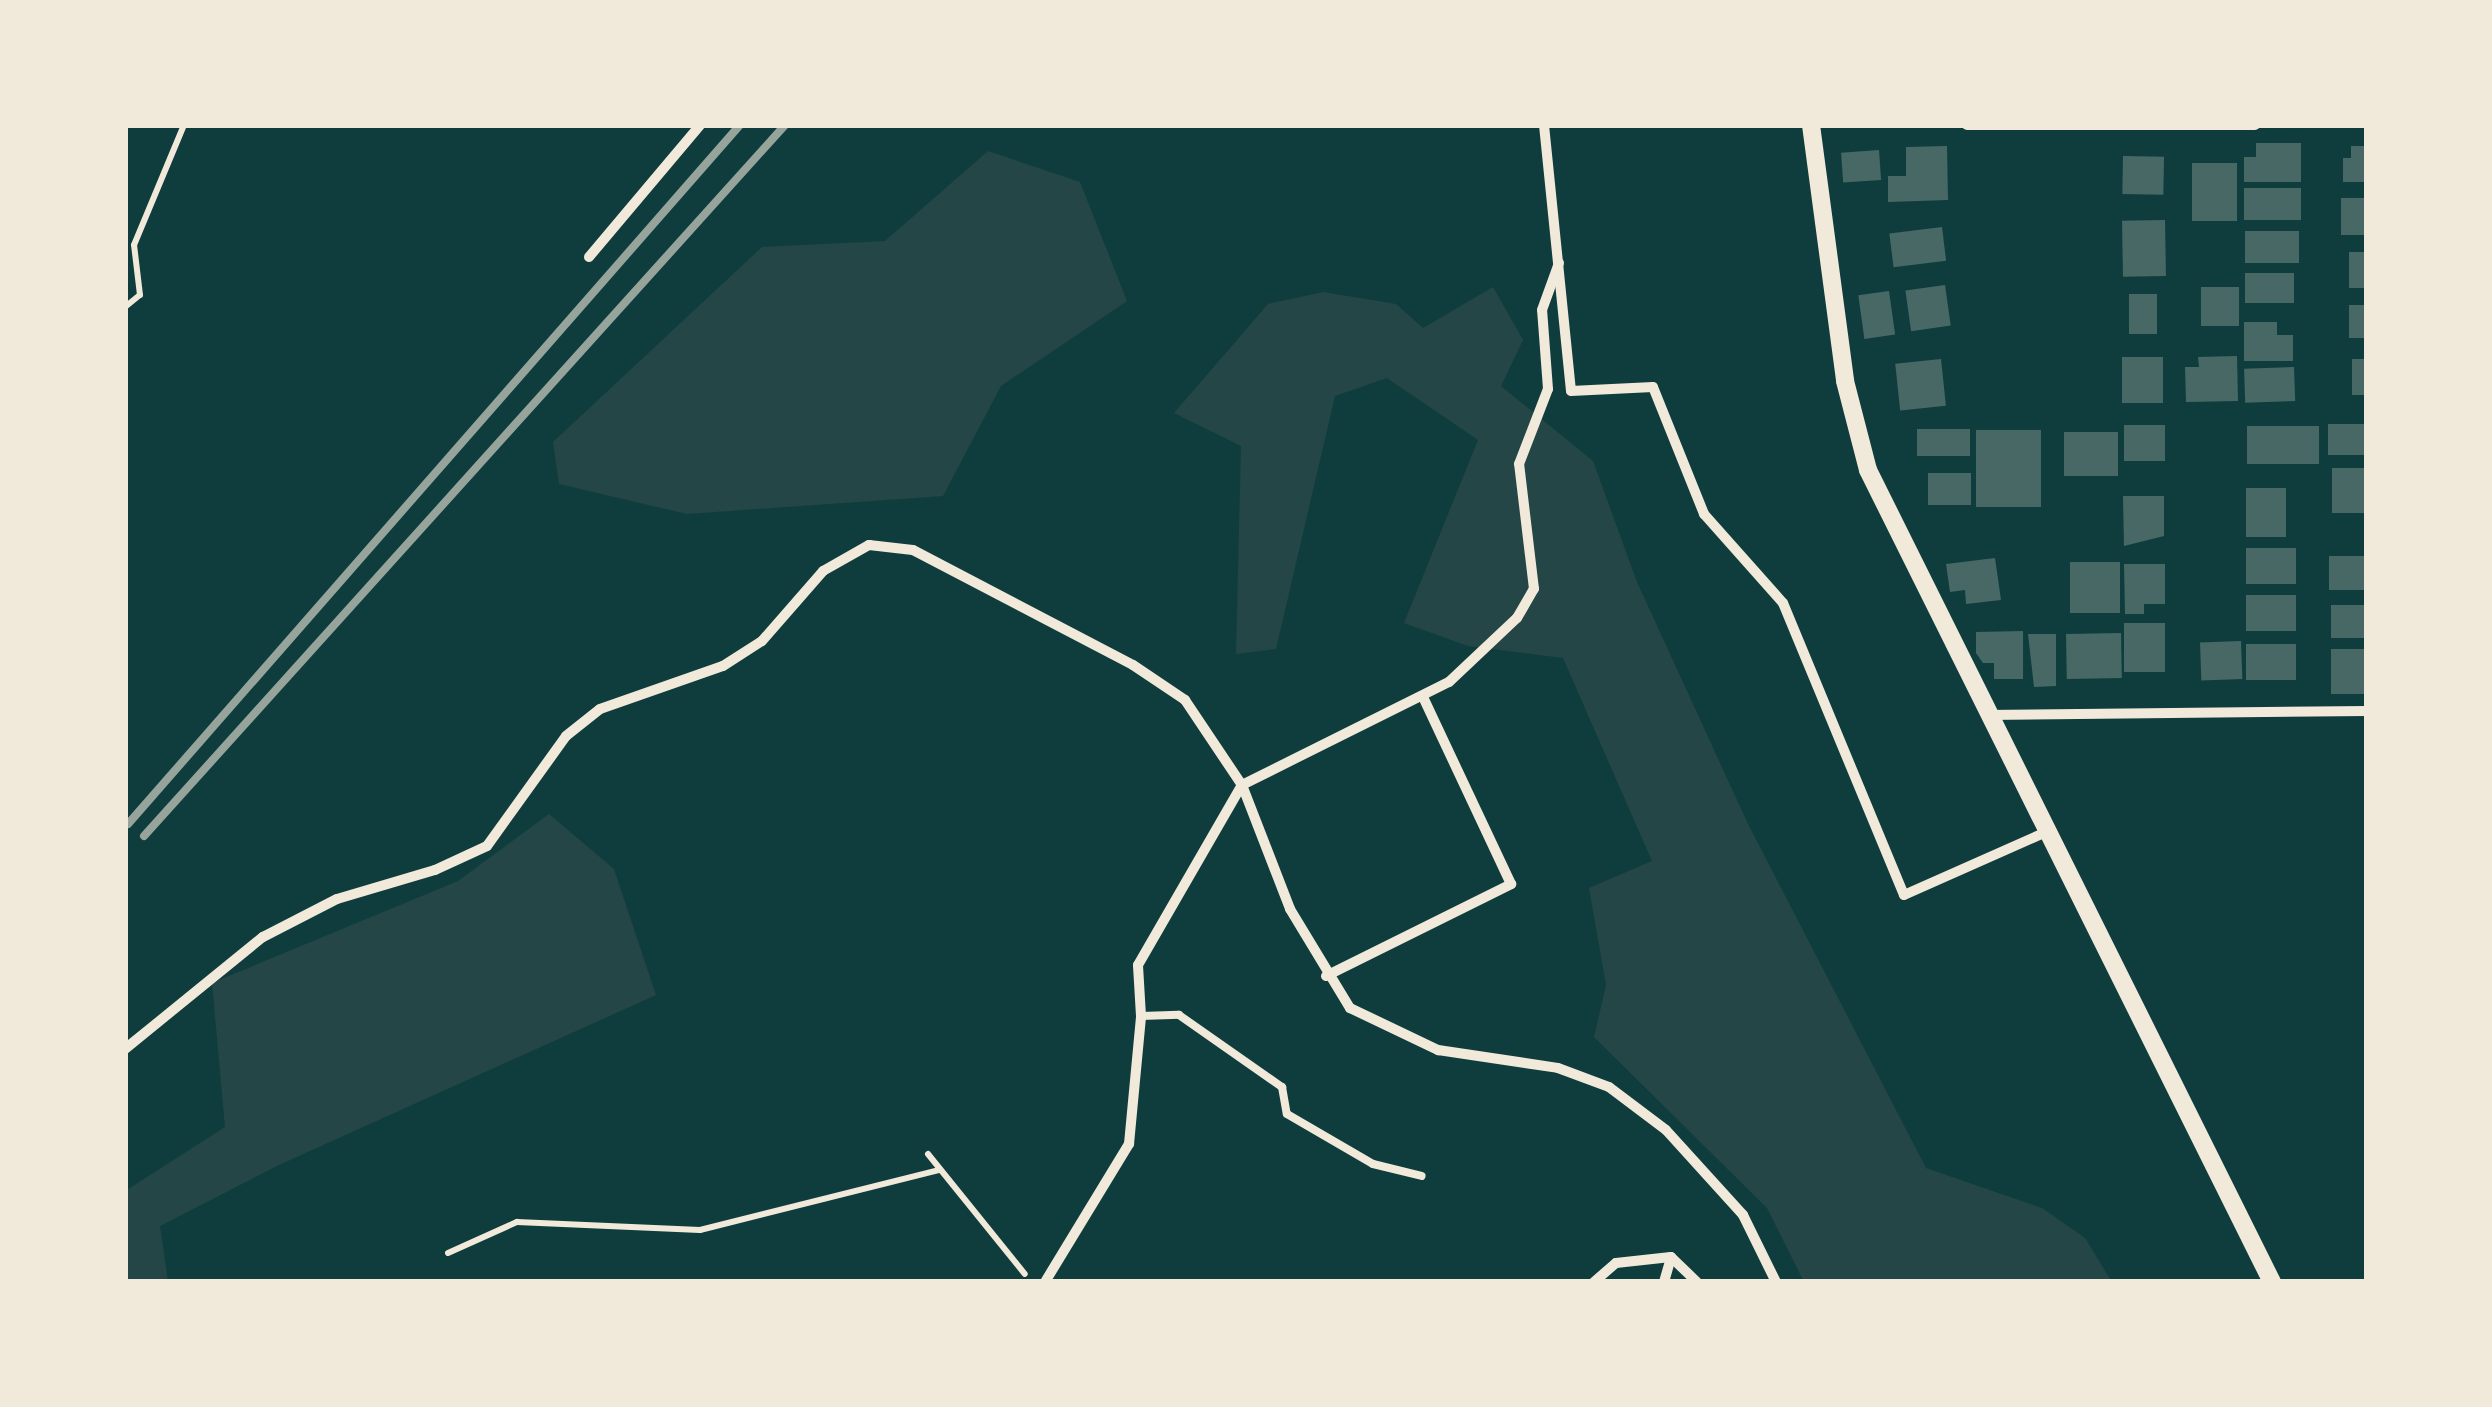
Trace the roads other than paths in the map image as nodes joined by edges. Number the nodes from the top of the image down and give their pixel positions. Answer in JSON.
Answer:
{"nodes":[{"id":1,"x":700,"y":125,"type":"edge"},
{"id":2,"x":1544,"y":125,"type":"edge"},
{"id":3,"x":1812,"y":125,"type":"edge"},
{"id":4,"x":1966,"y":125,"type":"edge"},
{"id":5,"x":2255,"y":125,"type":"edge"},
{"id":6,"x":589,"y":258,"type":"dead end"},
{"id":7,"x":1559,"y":263,"type":"junction"},
{"id":8,"x":1423,"y":697,"type":"junction"},
{"id":9,"x":2367,"y":711,"type":"edge"},
{"id":10,"x":1986,"y":715,"type":"junction"},
{"id":11,"x":1242,"y":785,"type":"junction"},
{"id":12,"x":2044,"y":833,"type":"junction"},
{"id":13,"x":1326,"y":976,"type":"junction"},
{"id":14,"x":1141,"y":1016,"type":"junction"},
{"id":15,"x":125,"y":1049,"type":"edge"},
{"id":16,"x":1422,"y":1176,"type":"dead end"},
{"id":17,"x":1671,"y":1257,"type":"junction"},
{"id":18,"x":1045,"y":1282,"type":"edge"},
{"id":19,"x":1594,"y":1282,"type":"edge"},
{"id":20,"x":1664,"y":1282,"type":"edge"},
{"id":21,"x":1697,"y":1282,"type":"edge"},
{"id":22,"x":1776,"y":1282,"type":"edge"},
{"id":23,"x":2272,"y":1282,"type":"edge"}],
"edges":[{"from":1,"to":6,"type":"street"},
{"from":2,"to":7,"type":"street"},
{"from":3,"to":10,"type":"street"},
{"from":4,"to":5,"type":"street"},
{"from":7,"to":8,"type":"street"},
{"from":7,"to":12,"type":"street"},
{"from":8,"to":11,"type":"street"},
{"from":8,"to":13,"type":"street"},
{"from":9,"to":10,"type":"street"},
{"from":10,"to":12,"type":"street"},
{"from":11,"to":13,"type":"street"},
{"from":11,"to":14,"type":"street"},
{"from":11,"to":15,"type":"street"},
{"from":12,"to":23,"type":"street"},
{"from":13,"to":22,"type":"street"},
{"from":14,"to":16,"type":"lane"},
{"from":14,"to":18,"type":"street"},
{"from":17,"to":19,"type":"street"},
{"from":17,"to":20,"type":"street"},
{"from":17,"to":21,"type":"street"}]}
